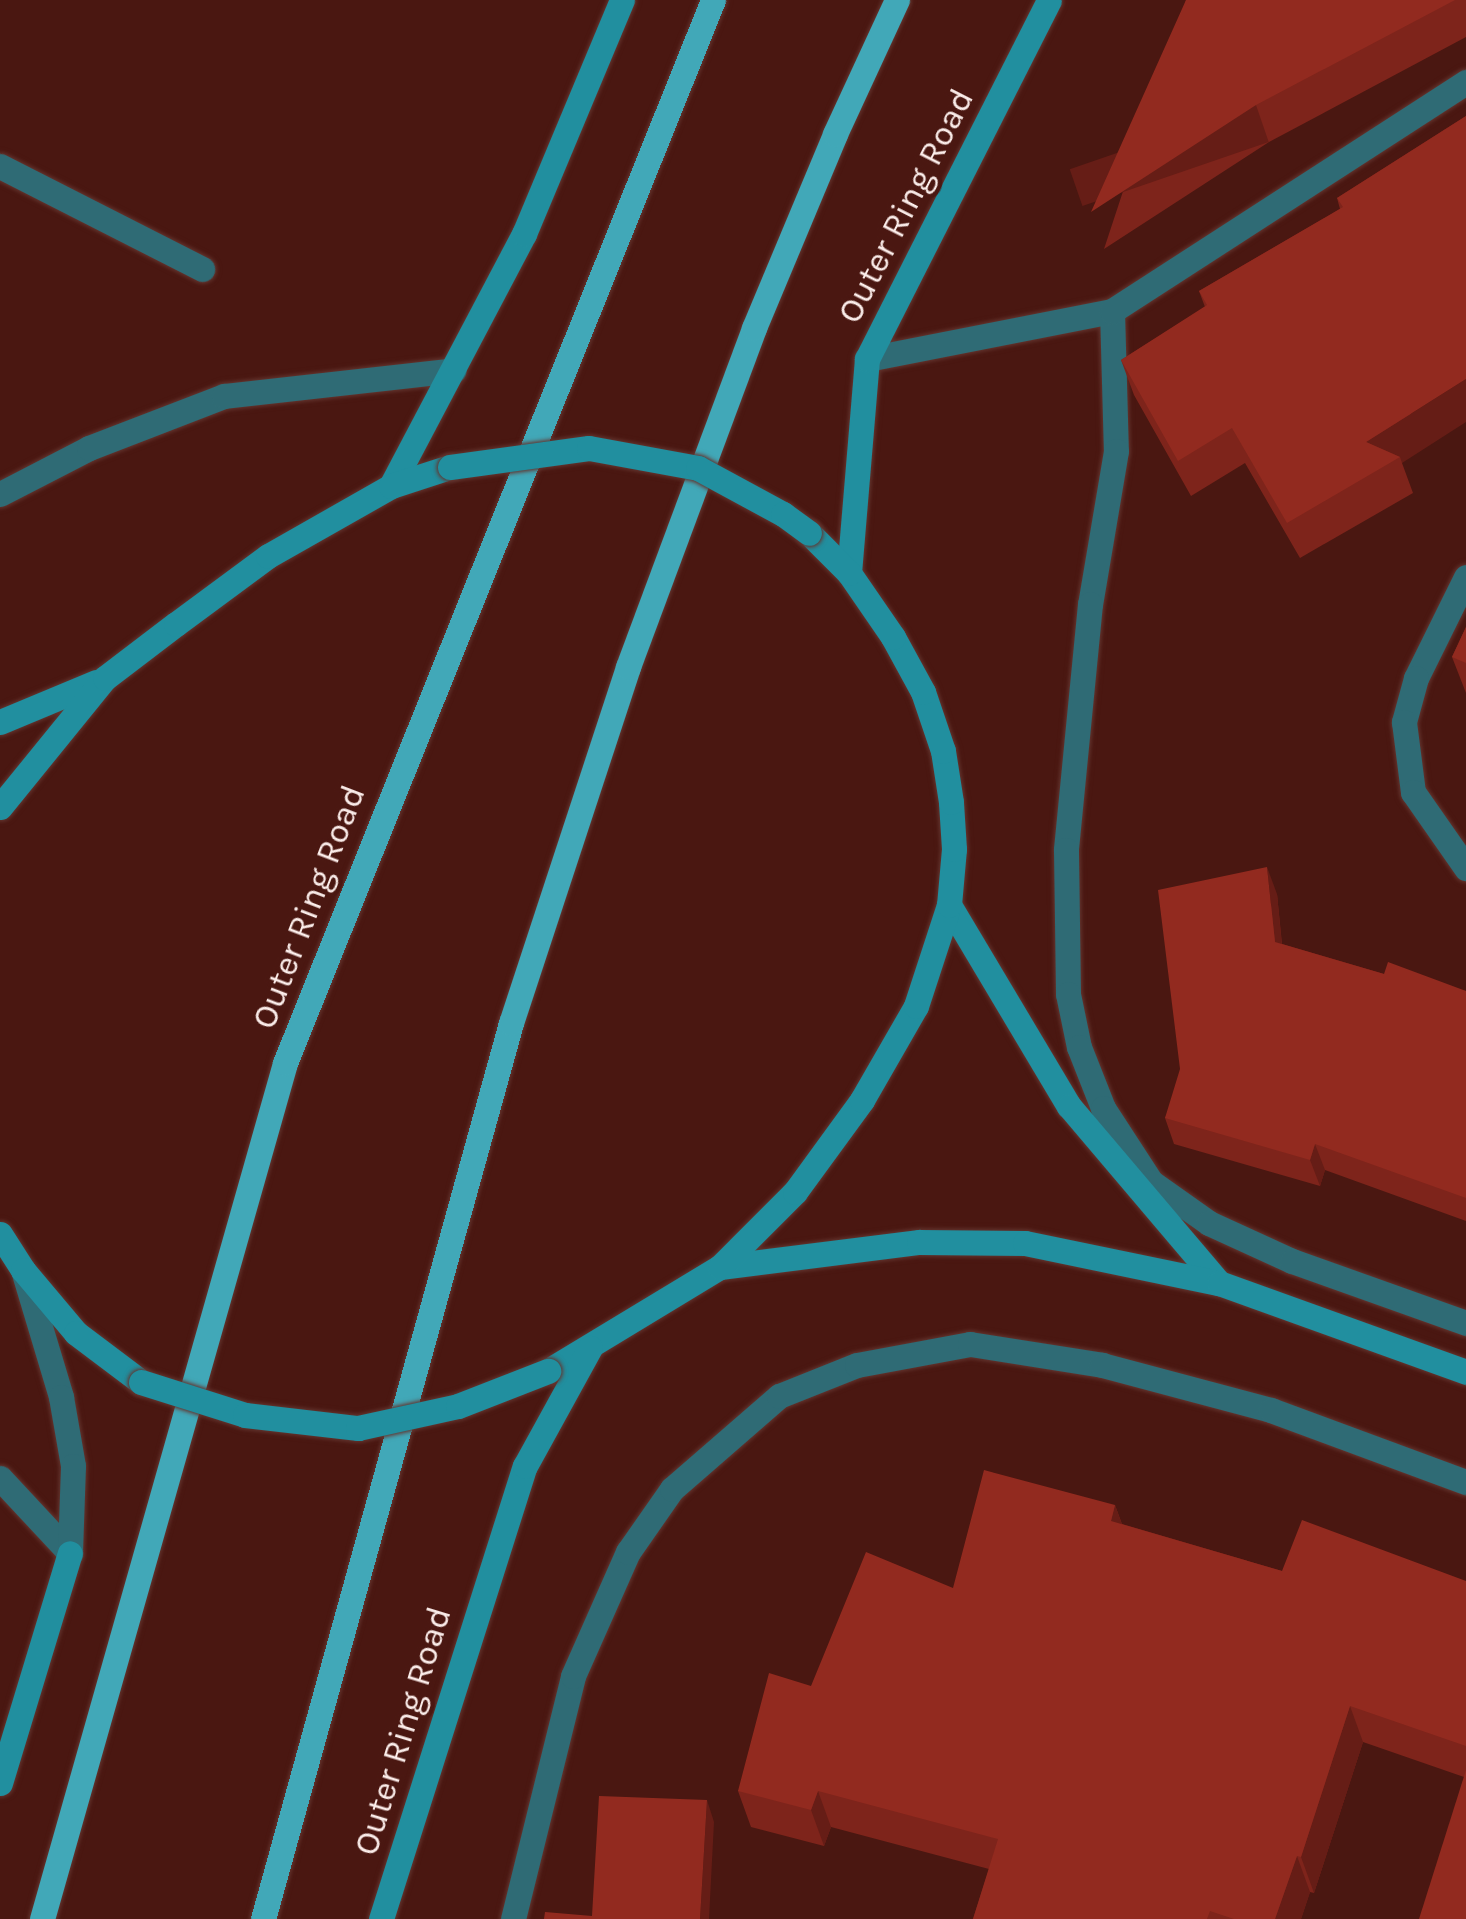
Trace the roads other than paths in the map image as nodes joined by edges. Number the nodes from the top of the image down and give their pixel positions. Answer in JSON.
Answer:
{"nodes":[{"id":1,"x":622,"y":0,"type":"edge"},
{"id":2,"x":714,"y":0,"type":"edge"},
{"id":3,"x":897,"y":0,"type":"edge"},
{"id":4,"x":1049,"y":0,"type":"edge"},
{"id":5,"x":1466,"y":82,"type":"edge"},
{"id":6,"x":0,"y":166,"type":"edge"},
{"id":7,"x":202,"y":269,"type":"dead end"},
{"id":8,"x":1112,"y":311,"type":"junction"},
{"id":9,"x":868,"y":359,"type":"junction"},
{"id":10,"x":454,"y":370,"type":"junction"},
{"id":11,"x":391,"y":486,"type":"junction"},
{"id":12,"x":0,"y":494,"type":"edge"},
{"id":13,"x":850,"y":573,"type":"junction"},
{"id":14,"x":1466,"y":576,"type":"edge"},
{"id":15,"x":105,"y":678,"type":"junction"},
{"id":16,"x":0,"y":722,"type":"edge"},
{"id":17,"x":0,"y":808,"type":"edge"},
{"id":18,"x":1466,"y":868,"type":"edge"},
{"id":19,"x":949,"y":905,"type":"junction"},
{"id":20,"x":0,"y":1234,"type":"edge"},
{"id":21,"x":720,"y":1267,"type":"junction"},
{"id":22,"x":22,"y":1270,"type":"junction"},
{"id":23,"x":1219,"y":1283,"type":"junction"},
{"id":24,"x":1466,"y":1323,"type":"edge"},
{"id":25,"x":591,"y":1345,"type":"junction"},
{"id":26,"x":1466,"y":1372,"type":"edge"},
{"id":27,"x":0,"y":1478,"type":"edge"},
{"id":28,"x":1466,"y":1482,"type":"edge"},
{"id":29,"x":70,"y":1553,"type":"junction"},
{"id":30,"x":2,"y":1770,"type":"edge"},
{"id":31,"x":42,"y":1919,"type":"edge"},
{"id":32,"x":263,"y":1919,"type":"edge"},
{"id":33,"x":381,"y":1919,"type":"edge"},
{"id":34,"x":513,"y":1919,"type":"edge"}],
"edges":[{"from":1,"to":10,"type":"main road"},
{"from":2,"to":31,"type":"main road","name":"Outer Ring Road"},
{"from":3,"to":32,"type":"main road"},
{"from":4,"to":9,"type":"main road","name":"Outer Ring Road"},
{"from":5,"to":8,"type":"street"},
{"from":6,"to":7,"type":"street"},
{"from":8,"to":9,"type":"street"},
{"from":8,"to":24,"type":"street"},
{"from":9,"to":13,"type":"main road","name":"Outer Ring Road"},
{"from":10,"to":11,"type":"main road"},
{"from":10,"to":12,"type":"street"},
{"from":11,"to":13,"type":"main road","bridge":true},
{"from":11,"to":15,"type":"main road"},
{"from":13,"to":19,"type":"main road"},
{"from":14,"to":18,"type":"street"},
{"from":15,"to":16,"type":"main road"},
{"from":15,"to":17,"type":"main road"},
{"from":19,"to":21,"type":"main road"},
{"from":19,"to":23,"type":"main road"},
{"from":20,"to":22,"type":"main road"},
{"from":21,"to":23,"type":"main road"},
{"from":21,"to":25,"type":"main road"},
{"from":22,"to":25,"type":"main road","bridge":true},
{"from":22,"to":29,"type":"street"},
{"from":23,"to":26,"type":"main road"},
{"from":25,"to":33,"type":"main road","name":"Outer Ring Road"},
{"from":27,"to":29,"type":"street"},
{"from":28,"to":34,"type":"street"},
{"from":29,"to":30,"type":"main road"}]}
